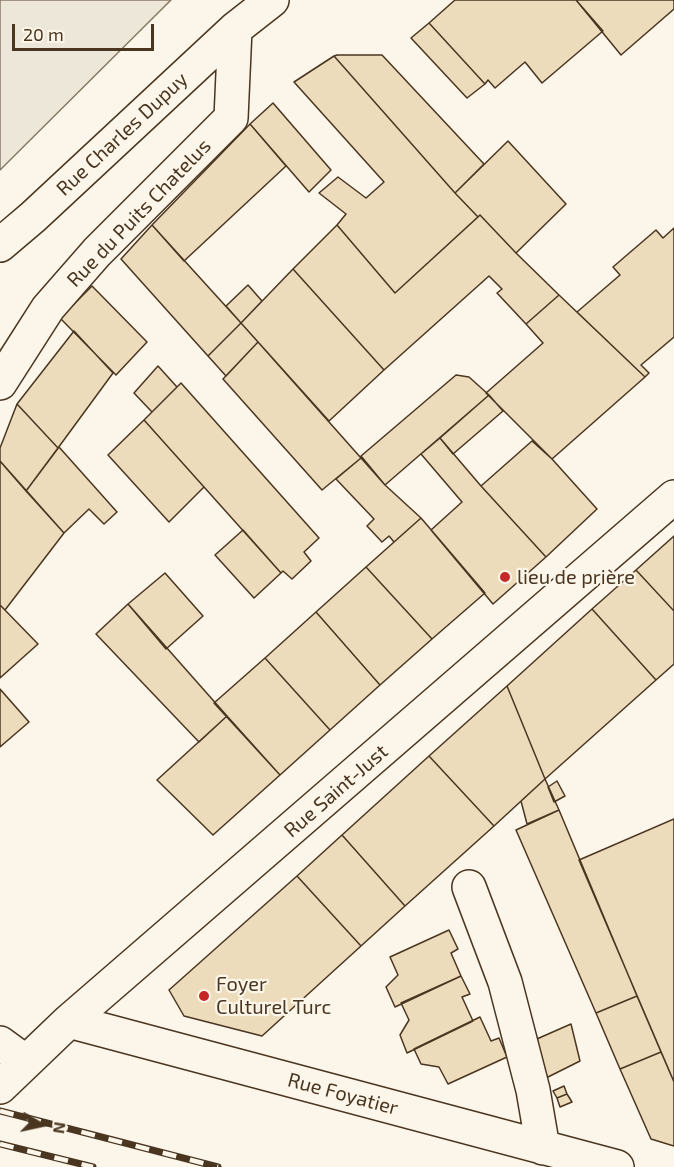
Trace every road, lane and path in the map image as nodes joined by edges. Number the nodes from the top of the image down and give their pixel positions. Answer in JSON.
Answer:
{"nodes":[{"id":1,"x":272,"y":0,"type":"edge"},
{"id":2,"x":235,"y":30,"type":"junction"},
{"id":3,"x":0,"y":245,"type":"edge"},
{"id":4,"x":0,"y":383,"type":"edge"},
{"id":5,"x":674,"y":497,"type":"edge"},
{"id":6,"x":469,"y":887,"type":"dead end"},
{"id":7,"x":69,"y":1021,"type":"junction"},
{"id":8,"x":0,"y":1043,"type":"edge"},
{"id":9,"x":26,"y":1062,"type":"junction"},
{"id":10,"x":0,"y":1087,"type":"edge"},
{"id":11,"x":543,"y":1148,"type":"junction"},
{"id":12,"x":617,"y":1167,"type":"edge"}],
"edges":[{"from":1,"to":2,"type":"street","name":"Rue Charles Dupuy"},
{"from":2,"to":3,"type":"street","name":"Rue Charles Dupuy"},
{"from":2,"to":4,"type":"street","name":"Rue du Puits Chatelus"},
{"from":5,"to":7,"type":"street","name":"Rue Saint-Just"},
{"from":6,"to":11,"type":"street"},
{"from":7,"to":9,"type":"street","name":"Rue Saint-Just"},
{"from":7,"to":11,"type":"street","name":"Rue Foyatier"},
{"from":8,"to":9,"type":"street"},
{"from":9,"to":10,"type":"street","name":"Rue Saint-Just"},
{"from":11,"to":12,"type":"street","name":"Rue Foyatier"}]}
